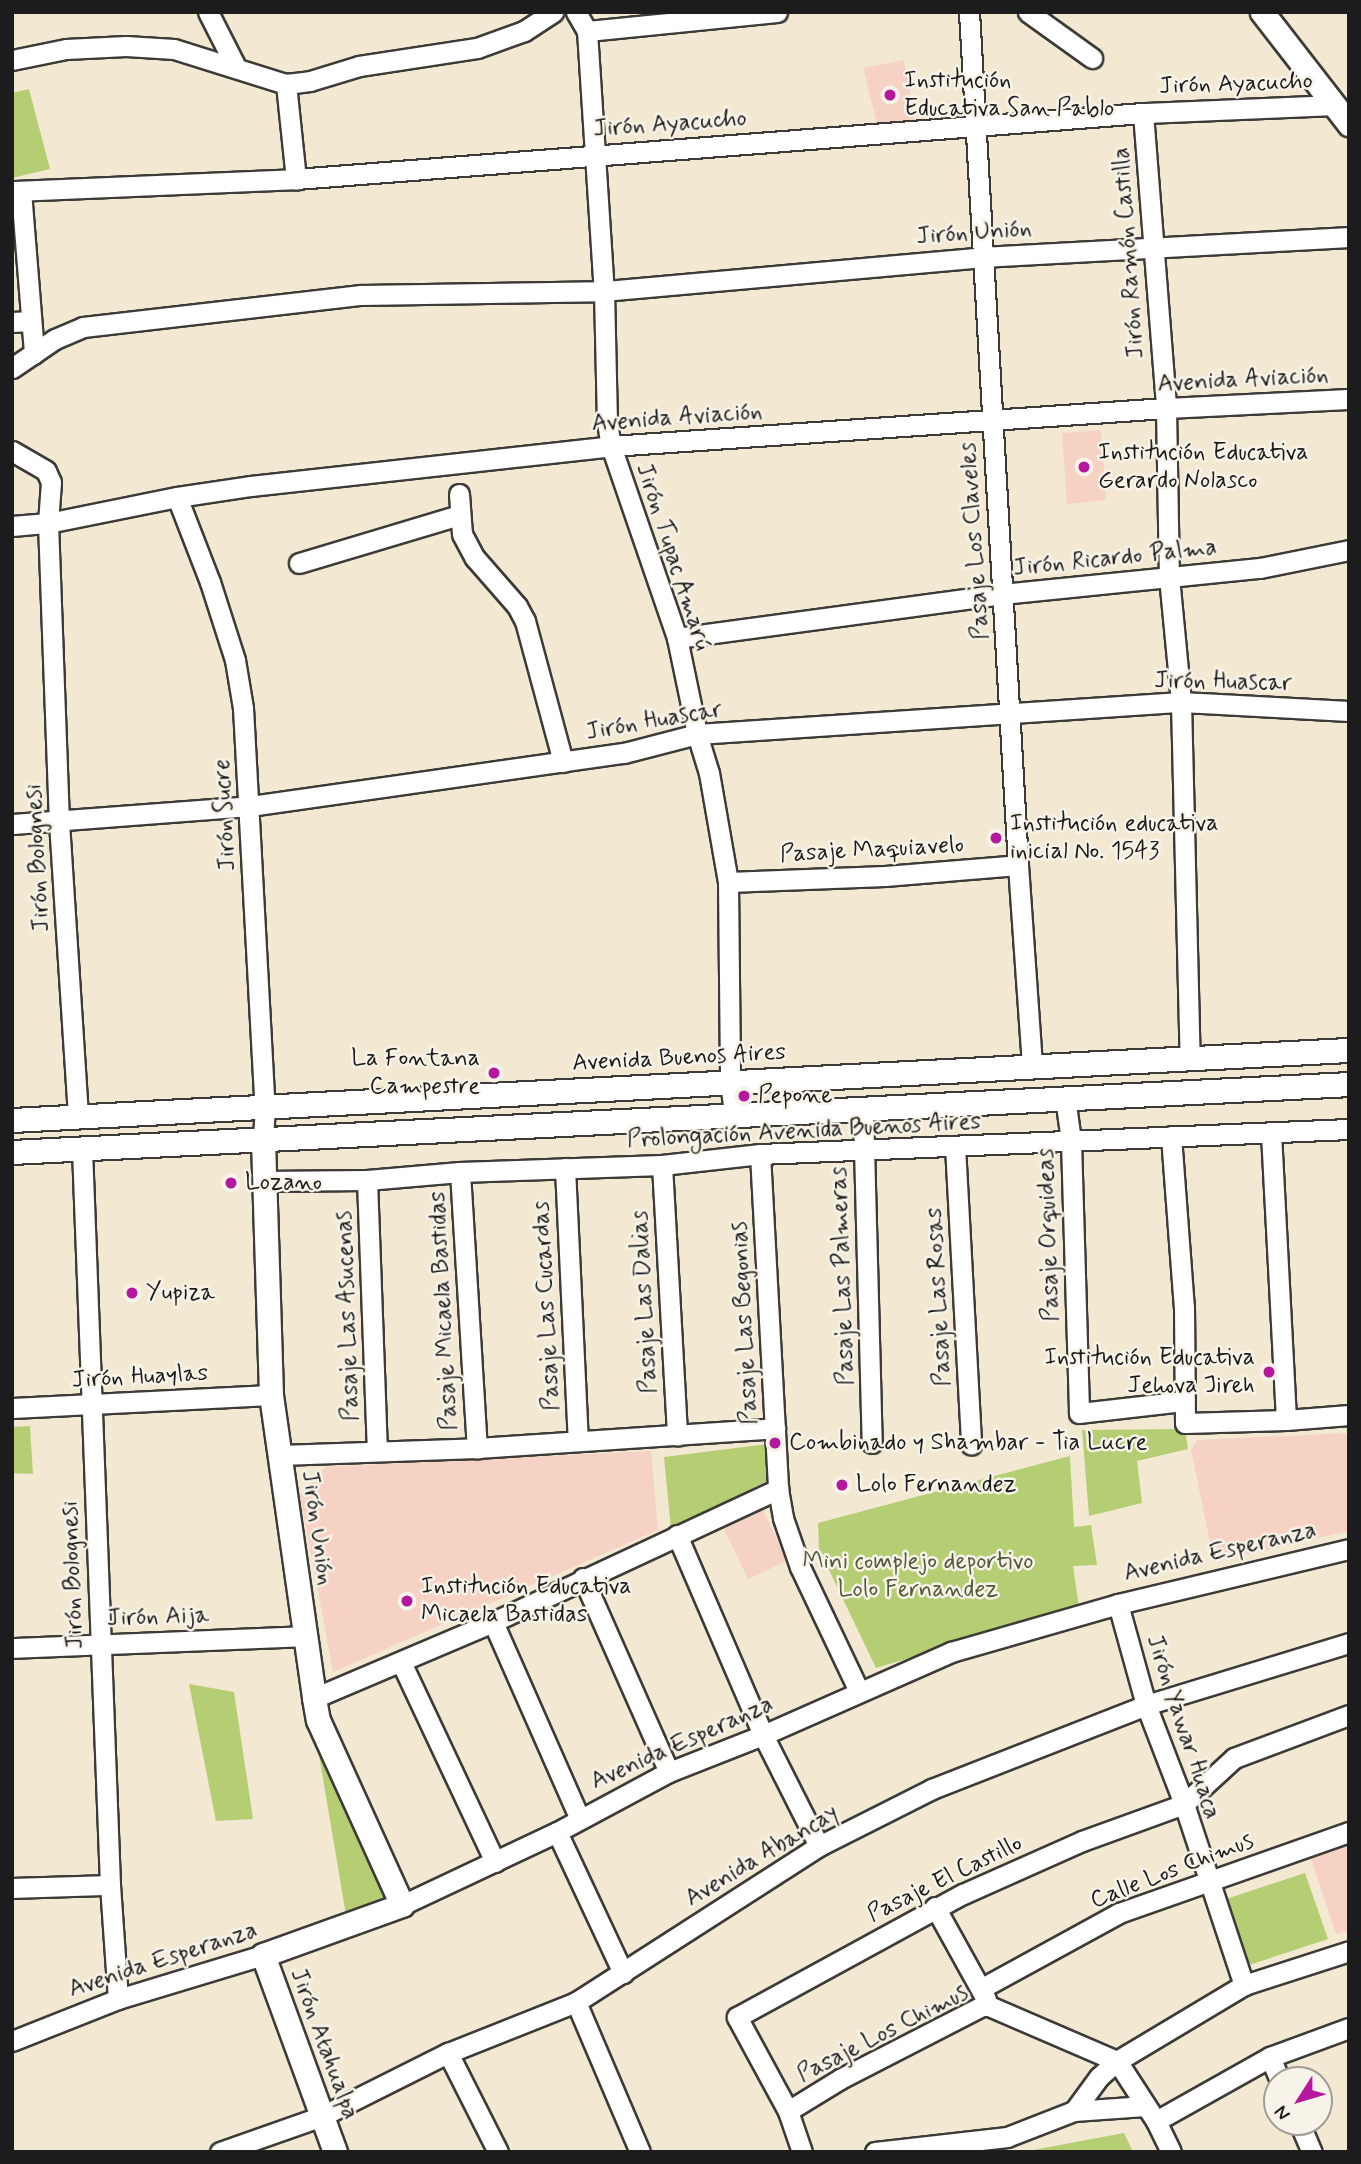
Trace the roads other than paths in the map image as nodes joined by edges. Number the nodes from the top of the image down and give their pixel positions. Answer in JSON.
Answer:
{"nodes":[{"id":1,"x":208,"y":12,"type":"edge"},
{"id":2,"x":553,"y":12,"type":"edge"},
{"id":3,"x":576,"y":12,"type":"edge"},
{"id":4,"x":777,"y":12,"type":"edge"},
{"id":5,"x":969,"y":12,"type":"edge"},
{"id":6,"x":1028,"y":12,"type":"edge"},
{"id":7,"x":1262,"y":12,"type":"edge"},
{"id":8,"x":587,"y":31,"type":"junction"},
{"id":9,"x":1092,"y":58,"type":"dead end"},
{"id":10,"x":12,"y":60,"type":"edge"},
{"id":11,"x":236,"y":67,"type":"junction"},
{"id":12,"x":286,"y":84,"type":"junction"},
{"id":13,"x":1332,"y":105,"type":"junction"},
{"id":14,"x":1143,"y":113,"type":"junction"},
{"id":15,"x":1349,"y":124,"type":"edge"},
{"id":16,"x":974,"y":127,"type":"junction"},
{"id":17,"x":594,"y":153,"type":"junction"},
{"id":18,"x":296,"y":179,"type":"junction"},
{"id":19,"x":17,"y":191,"type":"edge"},
{"id":20,"x":1349,"y":237,"type":"edge"},
{"id":21,"x":1152,"y":248,"type":"junction"},
{"id":22,"x":982,"y":257,"type":"junction"},
{"id":23,"x":604,"y":291,"type":"junction"},
{"id":24,"x":21,"y":322,"type":"edge"},
{"id":25,"x":34,"y":353,"type":"junction"},
{"id":26,"x":12,"y":368,"type":"edge"},
{"id":27,"x":1349,"y":400,"type":"edge"},
{"id":28,"x":1166,"y":408,"type":"junction"},
{"id":29,"x":991,"y":421,"type":"junction"},
{"id":30,"x":611,"y":446,"type":"junction"},
{"id":31,"x":12,"y":451,"type":"edge"},
{"id":32,"x":459,"y":494,"type":"dead end"},
{"id":33,"x":177,"y":497,"type":"junction"},
{"id":34,"x":459,"y":515,"type":"junction"},
{"id":35,"x":48,"y":523,"type":"junction"},
{"id":36,"x":12,"y":526,"type":"edge"},
{"id":37,"x":1349,"y":550,"type":"edge"},
{"id":38,"x":299,"y":563,"type":"dead end"},
{"id":39,"x":1169,"y":578,"type":"junction"},
{"id":40,"x":1002,"y":594,"type":"junction"},
{"id":41,"x":677,"y":638,"type":"junction"},
{"id":42,"x":1181,"y":702,"type":"junction"},
{"id":43,"x":1349,"y":710,"type":"edge"},
{"id":44,"x":1011,"y":712,"type":"junction"},
{"id":45,"x":697,"y":734,"type":"junction"},
{"id":46,"x":564,"y":761,"type":"junction"},
{"id":47,"x":250,"y":806,"type":"junction"},
{"id":48,"x":59,"y":822,"type":"junction"},
{"id":49,"x":12,"y":824,"type":"edge"},
{"id":50,"x":1018,"y":865,"type":"junction"},
{"id":51,"x":729,"y":882,"type":"junction"},
{"id":52,"x":1349,"y":1050,"type":"edge"},
{"id":53,"x":1190,"y":1060,"type":"junction"},
{"id":54,"x":1032,"y":1066,"type":"junction"},
{"id":55,"x":730,"y":1081,"type":"junction"},
{"id":56,"x":1349,"y":1084,"type":"edge"},
{"id":57,"x":1065,"y":1097,"type":"junction"},
{"id":58,"x":265,"y":1108,"type":"junction"},
{"id":59,"x":863,"y":1109,"type":"junction"},
{"id":60,"x":78,"y":1115,"type":"junction"},
{"id":61,"x":734,"y":1116,"type":"junction"},
{"id":62,"x":12,"y":1120,"type":"edge"},
{"id":63,"x":1349,"y":1129,"type":"edge"},
{"id":64,"x":1271,"y":1133,"type":"junction"},
{"id":65,"x":1171,"y":1136,"type":"junction"},
{"id":66,"x":263,"y":1140,"type":"junction"},
{"id":67,"x":1071,"y":1141,"type":"junction"},
{"id":68,"x":955,"y":1146,"type":"junction"},
{"id":69,"x":82,"y":1149,"type":"junction"},
{"id":70,"x":12,"y":1152,"type":"edge"},
{"id":71,"x":864,"y":1152,"type":"junction"},
{"id":72,"x":760,"y":1154,"type":"junction"},
{"id":73,"x":662,"y":1165,"type":"junction"},
{"id":74,"x":565,"y":1168,"type":"junction"},
{"id":75,"x":460,"y":1172,"type":"junction"},
{"id":76,"x":367,"y":1180,"type":"junction"},
{"id":77,"x":263,"y":1181,"type":"junction"},
{"id":78,"x":271,"y":1395,"type":"junction"},
{"id":79,"x":1184,"y":1401,"type":"junction"},
{"id":80,"x":90,"y":1404,"type":"junction"},
{"id":81,"x":12,"y":1409,"type":"edge"},
{"id":82,"x":1349,"y":1415,"type":"edge"},
{"id":83,"x":1286,"y":1420,"type":"junction"},
{"id":84,"x":775,"y":1428,"type":"junction"},
{"id":85,"x":677,"y":1436,"type":"junction"},
{"id":86,"x":578,"y":1441,"type":"junction"},
{"id":87,"x":872,"y":1443,"type":"dead end"},
{"id":88,"x":971,"y":1445,"type":"dead end"},
{"id":89,"x":477,"y":1448,"type":"junction"},
{"id":90,"x":377,"y":1449,"type":"junction"},
{"id":91,"x":280,"y":1455,"type":"junction"},
{"id":92,"x":778,"y":1489,"type":"junction"},
{"id":93,"x":677,"y":1535,"type":"junction"},
{"id":94,"x":1349,"y":1549,"type":"edge"},
{"id":95,"x":583,"y":1578,"type":"junction"},
{"id":96,"x":1118,"y":1604,"type":"junction"},
{"id":97,"x":493,"y":1622,"type":"junction"},
{"id":98,"x":305,"y":1636,"type":"junction"},
{"id":99,"x":100,"y":1643,"type":"junction"},
{"id":100,"x":1349,"y":1643,"type":"edge"},
{"id":101,"x":12,"y":1648,"type":"edge"},
{"id":102,"x":401,"y":1662,"type":"junction"},
{"id":103,"x":859,"y":1691,"type":"junction"},
{"id":104,"x":314,"y":1698,"type":"junction"},
{"id":105,"x":1146,"y":1705,"type":"junction"},
{"id":106,"x":1349,"y":1715,"type":"edge"},
{"id":107,"x":763,"y":1735,"type":"junction"},
{"id":108,"x":669,"y":1772,"type":"junction"},
{"id":109,"x":1184,"y":1804,"type":"junction"},
{"id":110,"x":580,"y":1819,"type":"junction"},
{"id":111,"x":557,"y":1832,"type":"junction"},
{"id":112,"x":1349,"y":1832,"type":"edge"},
{"id":113,"x":819,"y":1846,"type":"junction"},
{"id":114,"x":495,"y":1862,"type":"junction"},
{"id":115,"x":1206,"y":1880,"type":"junction"},
{"id":116,"x":110,"y":1885,"type":"junction"},
{"id":117,"x":12,"y":1888,"type":"edge"},
{"id":118,"x":402,"y":1905,"type":"junction"},
{"id":119,"x":935,"y":1907,"type":"junction"},
{"id":120,"x":1349,"y":1951,"type":"edge"},
{"id":121,"x":263,"y":1955,"type":"junction"},
{"id":122,"x":623,"y":1973,"type":"junction"},
{"id":123,"x":1244,"y":1985,"type":"junction"},
{"id":124,"x":986,"y":1997,"type":"junction"},
{"id":125,"x":118,"y":1999,"type":"junction"},
{"id":126,"x":576,"y":2002,"type":"junction"},
{"id":127,"x":1349,"y":2028,"type":"edge"},
{"id":128,"x":12,"y":2040,"type":"edge"},
{"id":129,"x":448,"y":2053,"type":"junction"},
{"id":130,"x":1270,"y":2057,"type":"junction"},
{"id":131,"x":1116,"y":2061,"type":"junction"},
{"id":132,"x":1274,"y":2066,"type":"edge"},
{"id":133,"x":788,"y":2111,"type":"junction"},
{"id":134,"x":1074,"y":2111,"type":"junction"},
{"id":135,"x":1151,"y":2113,"type":"junction"},
{"id":136,"x":322,"y":2116,"type":"junction"},
{"id":137,"x":220,"y":2152,"type":"edge"},
{"id":138,"x":335,"y":2152,"type":"edge"},
{"id":139,"x":499,"y":2152,"type":"edge"},
{"id":140,"x":640,"y":2152,"type":"edge"},
{"id":141,"x":802,"y":2152,"type":"edge"},
{"id":142,"x":875,"y":2152,"type":"edge"},
{"id":143,"x":1171,"y":2152,"type":"edge"}],
"edges":[{"from":1,"to":11,"type":"street"},
{"from":2,"to":12,"type":"street"},
{"from":3,"to":8,"type":"street","name":"Jirón Tupac Amarú"},
{"from":4,"to":8,"type":"street"},
{"from":5,"to":16,"type":"street","name":"Pasaje Los Claveles"},
{"from":6,"to":9,"type":"street"},
{"from":7,"to":13,"type":"main road"},
{"from":8,"to":17,"type":"street","name":"Jirón Tupac Amarú"},
{"from":10,"to":11,"type":"street"},
{"from":11,"to":12,"type":"street"},
{"from":12,"to":18,"type":"street"},
{"from":13,"to":14,"type":"street","name":"Jirón Ayacucho"},
{"from":13,"to":15,"type":"main road"},
{"from":14,"to":16,"type":"street","name":"Jirón Ayacucho"},
{"from":14,"to":21,"type":"street","name":"Jirón Ramón Castilla"},
{"from":16,"to":17,"type":"street","name":"Jirón Ayacucho"},
{"from":16,"to":22,"type":"street","name":"Pasaje Los Claveles"},
{"from":17,"to":18,"type":"street","name":"Jirón Ayacucho"},
{"from":17,"to":23,"type":"street","name":"Jirón Tupac Amarú"},
{"from":18,"to":19,"type":"street","name":"Jirón Ayacucho"},
{"from":19,"to":24,"type":"street"},
{"from":20,"to":21,"type":"street","name":"Jirón Unión"},
{"from":21,"to":22,"type":"street","name":"Jirón Unión"},
{"from":21,"to":28,"type":"street","name":"Jirón Ramón Castilla"},
{"from":22,"to":23,"type":"street","name":"Jirón Unión"},
{"from":22,"to":29,"type":"street","name":"Pasaje Los Claveles"},
{"from":23,"to":25,"type":"street","name":"Jirón Unión"},
{"from":23,"to":30,"type":"street","name":"Jirón Tupac Amarú"},
{"from":24,"to":25,"type":"street"},
{"from":25,"to":26,"type":"street","name":"Jirón Unión"},
{"from":27,"to":28,"type":"street","name":"Avenida Aviación"},
{"from":28,"to":29,"type":"street","name":"Avenida Aviación"},
{"from":28,"to":39,"type":"street","name":"Jirón Ramón Castilla"},
{"from":29,"to":30,"type":"street","name":"Avenida Aviación"},
{"from":29,"to":40,"type":"street","name":"Pasaje Los Claveles"},
{"from":30,"to":33,"type":"street","name":"Avenida Aviación"},
{"from":30,"to":41,"type":"street","name":"Jirón Tupac Amarú"},
{"from":31,"to":35,"type":"street","name":"Jirón Bolognesi"},
{"from":32,"to":34,"type":"street"},
{"from":33,"to":35,"type":"street","name":"Avenida Aviación"},
{"from":33,"to":47,"type":"street","name":"Jirón Sucre"},
{"from":34,"to":38,"type":"street"},
{"from":34,"to":46,"type":"street"},
{"from":35,"to":36,"type":"street","name":"Avenida Aviación"},
{"from":35,"to":48,"type":"street","name":"Jirón Bolognesi"},
{"from":37,"to":39,"type":"street","name":"Jirón Ricardo Palma"},
{"from":39,"to":40,"type":"street","name":"Jirón Ricardo Palma"},
{"from":39,"to":42,"type":"street","name":"Jirón Ramón Castilla"},
{"from":40,"to":41,"type":"street","name":"Jirón Ricardo Palma"},
{"from":40,"to":44,"type":"street","name":"Pasaje Los Claveles"},
{"from":41,"to":45,"type":"street","name":"Jirón Tupac Amarú"},
{"from":42,"to":43,"type":"street","name":"Jirón Huascar"},
{"from":42,"to":44,"type":"street","name":"Jirón Huascar"},
{"from":42,"to":53,"type":"street","name":"Jirón Ramón Castilla"},
{"from":44,"to":45,"type":"street","name":"Jirón Huascar"},
{"from":44,"to":50,"type":"street","name":"Pasaje Los Claveles"},
{"from":45,"to":46,"type":"street","name":"Jirón Huascar"},
{"from":45,"to":51,"type":"street","name":"Jirón Tupac Amarú"},
{"from":46,"to":47,"type":"street","name":"Jirón Huascar"},
{"from":47,"to":48,"type":"street","name":"Jirón Huascar"},
{"from":47,"to":58,"type":"street","name":"Jirón Sucre"},
{"from":48,"to":49,"type":"street","name":"Jirón Huascar"},
{"from":48,"to":60,"type":"street","name":"Jirón Bolognesi"},
{"from":50,"to":51,"type":"street","name":"Pasaje Maquiavelo"},
{"from":50,"to":54,"type":"street","name":"Pasaje Los Claveles"},
{"from":51,"to":55,"type":"street","name":"Jirón Tupac Amarú"},
{"from":52,"to":53,"type":"main road","name":"Avenida Buenos Aires"},
{"from":53,"to":54,"type":"main road","name":"Avenida Buenos Aires"},
{"from":54,"to":55,"type":"main road","name":"Avenida Buenos Aires"},
{"from":55,"to":58,"type":"main road","name":"Avenida Buenos Aires"},
{"from":55,"to":61,"type":"street","name":"Jirón Tupac Amarú"},
{"from":56,"to":57,"type":"main road"},
{"from":57,"to":59,"type":"main road"},
{"from":57,"to":67,"type":"street","name":"Pasaje Orquideas"},
{"from":58,"to":60,"type":"main road","name":"Avenida Buenos Aires"},
{"from":58,"to":66,"type":"street","name":"Jirón Sucre"},
{"from":59,"to":61,"type":"main road"},
{"from":59,"to":71,"type":"street","name":"Pasaje Las Palmeras"},
{"from":60,"to":62,"type":"main road","name":"Avenida Buenos Aires"},
{"from":61,"to":66,"type":"main road"},
{"from":63,"to":64,"type":"street","name":"Prolongación Avenida Buenos Aires"},
{"from":64,"to":65,"type":"street","name":"Prolongación Avenida Buenos Aires"},
{"from":64,"to":83,"type":"street"},
{"from":65,"to":67,"type":"street","name":"Prolongación Avenida Buenos Aires"},
{"from":65,"to":79,"type":"street"},
{"from":66,"to":69,"type":"main road"},
{"from":66,"to":77,"type":"main road","name":"Jirón Unión"},
{"from":67,"to":68,"type":"street","name":"Prolongación Avenida Buenos Aires"},
{"from":67,"to":79,"type":"street","name":"Pasaje Orquideas"},
{"from":68,"to":71,"type":"street","name":"Prolongación Avenida Buenos Aires"},
{"from":68,"to":88,"type":"street","name":"Pasaje Las Rosas"},
{"from":69,"to":70,"type":"main road"},
{"from":69,"to":80,"type":"street","name":"Jirón Bolognesi"},
{"from":71,"to":72,"type":"street","name":"Prolongación Avenida Buenos Aires"},
{"from":71,"to":87,"type":"street","name":"Pasaje Las Palmeras"},
{"from":72,"to":73,"type":"street","name":"Prolongación Avenida Buenos Aires"},
{"from":72,"to":84,"type":"street","name":"Pasaje Las Begonias"},
{"from":73,"to":74,"type":"street","name":"Prolongación Avenida Buenos Aires"},
{"from":73,"to":85,"type":"street","name":"Pasaje Las Dalias"},
{"from":74,"to":75,"type":"street","name":"Prolongación Avenida Buenos Aires"},
{"from":74,"to":86,"type":"street","name":"Pasaje Las Cucardas"},
{"from":75,"to":76,"type":"street","name":"Prolongación Avenida Buenos Aires"},
{"from":75,"to":89,"type":"street","name":"Pasaje Micaela Bastidas"},
{"from":76,"to":77,"type":"street","name":"Prolongación Avenida Buenos Aires"},
{"from":76,"to":90,"type":"street","name":"Pasaje Las Asucenas"},
{"from":77,"to":78,"type":"main road","name":"Jirón Unión"},
{"from":78,"to":80,"type":"street","name":"Jirón Huaylas"},
{"from":78,"to":91,"type":"main road","name":"Jirón Unión"},
{"from":79,"to":83,"type":"street"},
{"from":80,"to":81,"type":"street","name":"Jirón Huaylas"},
{"from":80,"to":99,"type":"street","name":"Jirón Bolognesi"},
{"from":82,"to":83,"type":"street"},
{"from":84,"to":85,"type":"street"},
{"from":84,"to":92,"type":"street","name":"Pasaje Las Begonias"},
{"from":85,"to":86,"type":"street"},
{"from":86,"to":89,"type":"street"},
{"from":89,"to":90,"type":"street"},
{"from":90,"to":91,"type":"street"},
{"from":91,"to":98,"type":"main road","name":"Jirón Unión"},
{"from":92,"to":93,"type":"street"},
{"from":92,"to":103,"type":"street","name":"Pasaje Las Begonias"},
{"from":93,"to":95,"type":"street"},
{"from":93,"to":107,"type":"street"},
{"from":94,"to":96,"type":"street","name":"Avenida Esperanza"},
{"from":95,"to":97,"type":"street"},
{"from":95,"to":108,"type":"street"},
{"from":96,"to":103,"type":"street","name":"Avenida Esperanza"},
{"from":96,"to":105,"type":"street","name":"Jirón Yawar Huaca"},
{"from":97,"to":102,"type":"street"},
{"from":97,"to":110,"type":"street"},
{"from":98,"to":99,"type":"street","name":"Jirón Aija"},
{"from":98,"to":104,"type":"main road","name":"Jirón Unión"},
{"from":99,"to":101,"type":"street","name":"Jirón Aija"},
{"from":99,"to":116,"type":"street","name":"Jirón Bolognesi"},
{"from":100,"to":105,"type":"street","name":"Avenida Abancay"},
{"from":102,"to":104,"type":"street"},
{"from":102,"to":114,"type":"street"},
{"from":103,"to":107,"type":"street","name":"Avenida Esperanza"},
{"from":104,"to":118,"type":"main road","name":"Jirón Unión"},
{"from":105,"to":109,"type":"street","name":"Jirón Yawar Huaca"},
{"from":105,"to":113,"type":"street","name":"Avenida Abancay"},
{"from":106,"to":109,"type":"street"},
{"from":107,"to":108,"type":"street","name":"Avenida Esperanza"},
{"from":107,"to":113,"type":"street"},
{"from":108,"to":110,"type":"street","name":"Avenida Esperanza"},
{"from":109,"to":115,"type":"street","name":"Jirón Yawar Huaca"},
{"from":109,"to":119,"type":"street","name":"Pasaje El Castillo"},
{"from":110,"to":111,"type":"street","name":"Avenida Esperanza"},
{"from":111,"to":114,"type":"street","name":"Avenida Esperanza"},
{"from":111,"to":122,"type":"street"},
{"from":112,"to":115,"type":"street","name":"Calle Los Chimus"},
{"from":113,"to":122,"type":"street","name":"Avenida Abancay"},
{"from":114,"to":118,"type":"street","name":"Avenida Esperanza"},
{"from":115,"to":123,"type":"street","name":"Jirón Yawar Huaca"},
{"from":115,"to":124,"type":"street","name":"Calle Los Chimus"},
{"from":116,"to":117,"type":"street"},
{"from":116,"to":125,"type":"street","name":"Jirón Bolognesi"},
{"from":118,"to":121,"type":"main road","name":"Avenida Esperanza"},
{"from":119,"to":124,"type":"street"},
{"from":119,"to":133,"type":"street","name":"Pasaje El Castillo"},
{"from":120,"to":123,"type":"street"},
{"from":121,"to":125,"type":"street","name":"Avenida Esperanza"},
{"from":121,"to":136,"type":"main road","name":"Jirón Atahualpa"},
{"from":122,"to":126,"type":"street","name":"Avenida Abancay"},
{"from":123,"to":131,"type":"street"},
{"from":124,"to":131,"type":"street","name":"Pasaje Los Chimus"},
{"from":124,"to":133,"type":"street","name":"Pasaje Los Chimus"},
{"from":125,"to":128,"type":"street","name":"Avenida Esperanza"},
{"from":126,"to":129,"type":"street","name":"Avenida Abancay"},
{"from":126,"to":140,"type":"street"},
{"from":127,"to":130,"type":"street"},
{"from":129,"to":136,"type":"street","name":"Avenida Abancay"},
{"from":129,"to":139,"type":"street"},
{"from":130,"to":132,"type":"street"},
{"from":130,"to":135,"type":"street"},
{"from":131,"to":134,"type":"street"},
{"from":131,"to":135,"type":"street"},
{"from":133,"to":141,"type":"street"},
{"from":134,"to":135,"type":"street"},
{"from":134,"to":142,"type":"street"},
{"from":135,"to":143,"type":"street"},
{"from":136,"to":137,"type":"street","name":"Avenida Abancay"},
{"from":136,"to":138,"type":"main road","name":"Jirón Atahualpa"}]}
